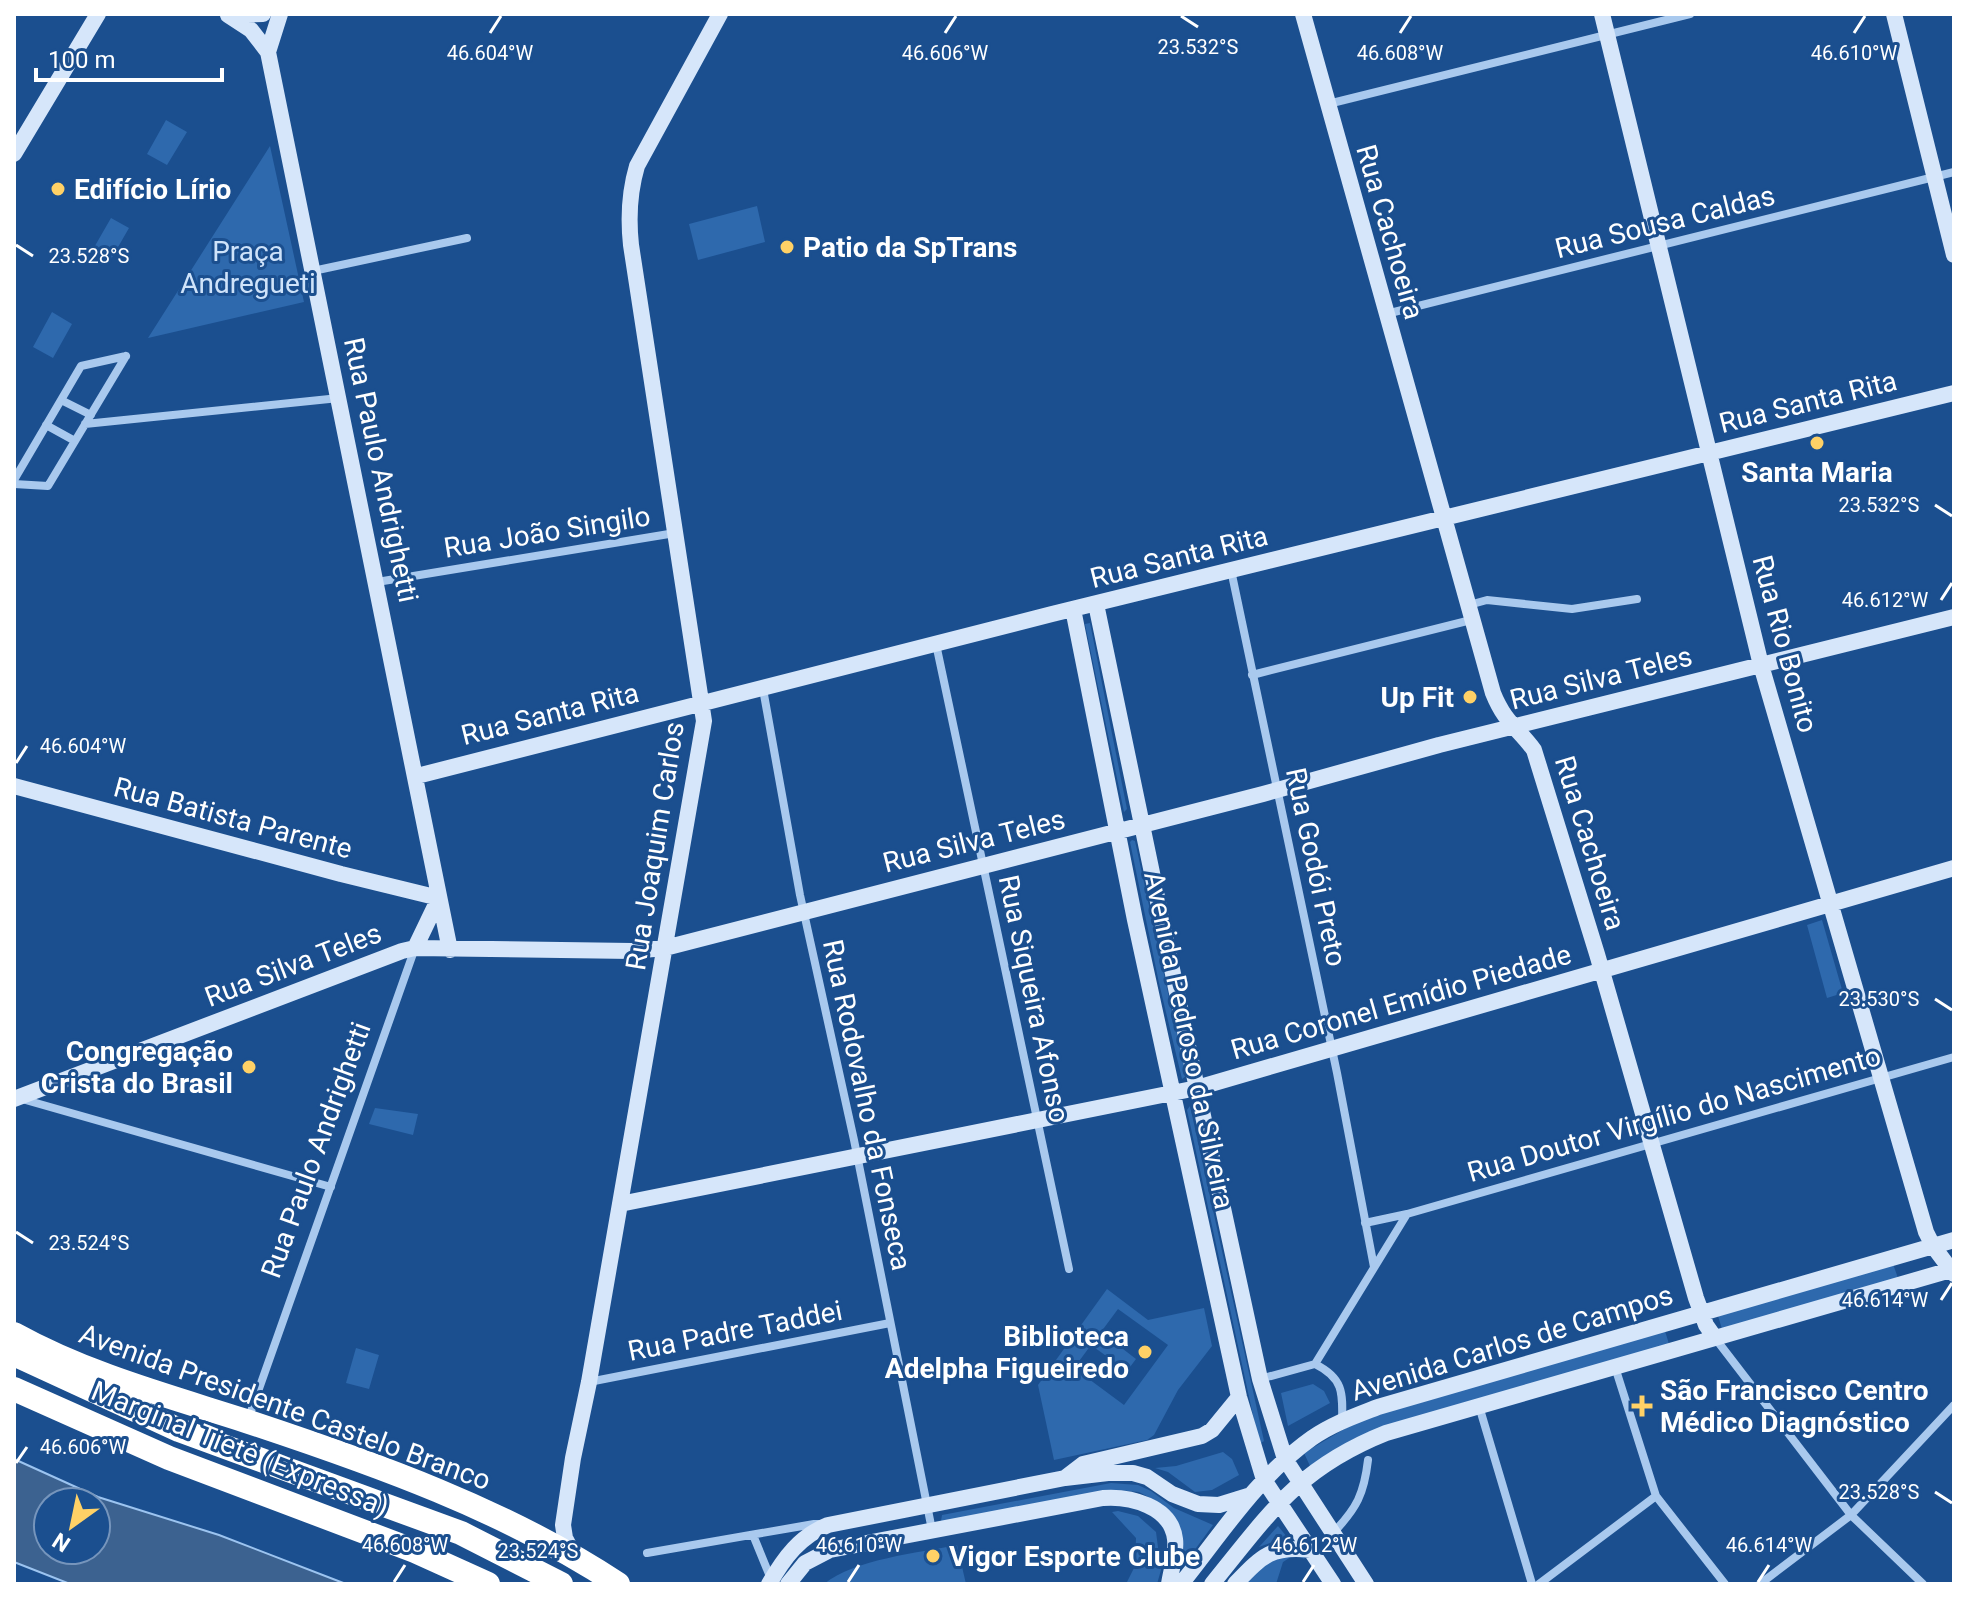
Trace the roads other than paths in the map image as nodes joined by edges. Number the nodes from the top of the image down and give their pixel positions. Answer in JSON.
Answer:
{"nodes":[{"id":1,"x":98,"y":14,"type":"edge"},
{"id":2,"x":263,"y":14,"type":"edge"},
{"id":3,"x":280,"y":14,"type":"edge"},
{"id":4,"x":720,"y":14,"type":"edge"},
{"id":5,"x":1303,"y":14,"type":"edge"},
{"id":6,"x":1602,"y":14,"type":"edge"},
{"id":7,"x":1690,"y":14,"type":"edge"},
{"id":8,"x":1894,"y":14,"type":"edge"},
{"id":9,"x":226,"y":15,"type":"edge"},
{"id":10,"x":1607,"y":35,"type":"junction"},
{"id":11,"x":268,"y":52,"type":"junction"},
{"id":12,"x":1328,"y":104,"type":"junction"},
{"id":13,"x":15,"y":150,"type":"edge"},
{"id":14,"x":1954,"y":172,"type":"edge"},
{"id":15,"x":1935,"y":177,"type":"junction"},
{"id":16,"x":467,"y":238,"type":"dead end"},
{"id":17,"x":1659,"y":247,"type":"junction"},
{"id":18,"x":1954,"y":255,"type":"edge"},
{"id":19,"x":313,"y":271,"type":"junction"},
{"id":20,"x":1386,"y":314,"type":"junction"},
{"id":21,"x":1954,"y":393,"type":"edge"},
{"id":22,"x":339,"y":398,"type":"junction"},
{"id":23,"x":61,"y":400,"type":"junction"},
{"id":24,"x":91,"y":415,"type":"junction"},
{"id":25,"x":85,"y":424,"type":"junction"},
{"id":26,"x":46,"y":425,"type":"junction"},
{"id":27,"x":75,"y":441,"type":"junction"},
{"id":28,"x":1711,"y":452,"type":"junction"},
{"id":29,"x":14,"y":482,"type":"edge"},
{"id":30,"x":1444,"y":518,"type":"junction"},
{"id":31,"x":676,"y":533,"type":"junction"},
{"id":32,"x":1231,"y":570,"type":"junction"},
{"id":33,"x":377,"y":582,"type":"junction"},
{"id":34,"x":1637,"y":599,"type":"dead end"},
{"id":35,"x":1096,"y":604,"type":"junction"},
{"id":36,"x":1073,"y":609,"type":"junction"},
{"id":37,"x":1470,"y":612,"type":"junction"},
{"id":38,"x":1954,"y":617,"type":"edge"},
{"id":39,"x":936,"y":644,"type":"junction"},
{"id":40,"x":1761,"y":665,"type":"junction"},
{"id":41,"x":1252,"y":675,"type":"junction"},
{"id":42,"x":762,"y":688,"type":"junction"},
{"id":43,"x":702,"y":702,"type":"junction"},
{"id":44,"x":1512,"y":728,"type":"junction"},
{"id":45,"x":417,"y":776,"type":"junction"},
{"id":46,"x":14,"y":786,"type":"edge"},
{"id":47,"x":1277,"y":790,"type":"junction"},
{"id":48,"x":1142,"y":825,"type":"junction"},
{"id":49,"x":1118,"y":831,"type":"junction"},
{"id":50,"x":983,"y":866,"type":"junction"},
{"id":51,"x":1954,"y":868,"type":"edge"},
{"id":52,"x":439,"y":898,"type":"junction"},
{"id":53,"x":1831,"y":903,"type":"junction"},
{"id":54,"x":804,"y":911,"type":"junction"},
{"id":55,"x":415,"y":948,"type":"junction"},
{"id":56,"x":665,"y":948,"type":"junction"},
{"id":57,"x":450,"y":950,"type":"junction"},
{"id":58,"x":1602,"y":970,"type":"junction"},
{"id":59,"x":1332,"y":1049,"type":"junction"},
{"id":60,"x":1954,"y":1057,"type":"edge"},
{"id":61,"x":1881,"y":1077,"type":"junction"},
{"id":62,"x":1197,"y":1088,"type":"junction"},
{"id":63,"x":1174,"y":1094,"type":"junction"},
{"id":64,"x":15,"y":1098,"type":"edge"},
{"id":65,"x":1038,"y":1120,"type":"junction"},
{"id":66,"x":1651,"y":1144,"type":"junction"},
{"id":67,"x":857,"y":1157,"type":"junction"},
{"id":68,"x":331,"y":1187,"type":"junction"},
{"id":69,"x":620,"y":1204,"type":"junction"},
{"id":70,"x":1407,"y":1214,"type":"junction"},
{"id":71,"x":1365,"y":1223,"type":"junction"},
{"id":72,"x":1954,"y":1240,"type":"edge"},
{"id":73,"x":1933,"y":1246,"type":"junction"},
{"id":74,"x":1375,"y":1268,"type":"junction"},
{"id":75,"x":1069,"y":1269,"type":"dead end"},
{"id":76,"x":1953,"y":1271,"type":"edge"},
{"id":77,"x":1700,"y":1313,"type":"junction"},
{"id":78,"x":890,"y":1323,"type":"junction"},
{"id":79,"x":14,"y":1334,"type":"edge"},
{"id":80,"x":1715,"y":1338,"type":"junction"},
{"id":81,"x":14,"y":1354,"type":"edge"},
{"id":82,"x":1315,"y":1364,"type":"junction"},
{"id":83,"x":1615,"y":1367,"type":"junction"},
{"id":84,"x":14,"y":1375,"type":"edge"},
{"id":85,"x":108,"y":1376,"type":"junction"},
{"id":86,"x":1260,"y":1379,"type":"junction"},
{"id":87,"x":589,"y":1382,"type":"junction"},
{"id":88,"x":14,"y":1389,"type":"edge"},
{"id":89,"x":1239,"y":1397,"type":"junction"},
{"id":90,"x":1954,"y":1405,"type":"edge"},
{"id":91,"x":1479,"y":1406,"type":"junction"},
{"id":92,"x":1342,"y":1421,"type":"junction"},
{"id":93,"x":248,"y":1422,"type":"junction"},
{"id":94,"x":169,"y":1458,"type":"junction"},
{"id":95,"x":1285,"y":1459,"type":"junction"},
{"id":96,"x":1368,"y":1460,"type":"dead end"},
{"id":97,"x":1065,"y":1478,"type":"junction"},
{"id":98,"x":1264,"y":1480,"type":"junction"},
{"id":99,"x":1299,"y":1483,"type":"junction"},
{"id":100,"x":1249,"y":1495,"type":"junction"},
{"id":101,"x":1656,"y":1496,"type":"junction"},
{"id":102,"x":376,"y":1500,"type":"junction"},
{"id":103,"x":1277,"y":1503,"type":"junction"},
{"id":104,"x":926,"y":1504,"type":"junction"},
{"id":105,"x":1851,"y":1515,"type":"junction"},
{"id":106,"x":828,"y":1525,"type":"junction"},
{"id":107,"x":932,"y":1531,"type":"junction"},
{"id":108,"x":1332,"y":1533,"type":"junction"},
{"id":109,"x":753,"y":1535,"type":"junction"},
{"id":110,"x":1311,"y":1550,"type":"junction"},
{"id":111,"x":647,"y":1553,"type":"dead end"},
{"id":112,"x":576,"y":1558,"type":"junction"},
{"id":113,"x":776,"y":1582,"type":"edge"},
{"id":114,"x":621,"y":1583,"type":"edge"},
{"id":115,"x":488,"y":1584,"type":"edge"},
{"id":116,"x":561,"y":1584,"type":"edge"},
{"id":117,"x":1169,"y":1584,"type":"edge"},
{"id":118,"x":1181,"y":1584,"type":"edge"},
{"id":119,"x":1212,"y":1584,"type":"edge"},
{"id":120,"x":1235,"y":1584,"type":"edge"},
{"id":121,"x":1333,"y":1584,"type":"edge"},
{"id":122,"x":1366,"y":1584,"type":"edge"},
{"id":123,"x":1532,"y":1584,"type":"edge"},
{"id":124,"x":1539,"y":1584,"type":"edge"},
{"id":125,"x":1725,"y":1584,"type":"edge"},
{"id":126,"x":1760,"y":1584,"type":"edge"},
{"id":127,"x":1923,"y":1584,"type":"edge"}],
"edges":[{"from":1,"to":13,"type":"main road"},
{"from":2,"to":9,"type":"main road"},
{"from":3,"to":11,"type":"main road"},
{"from":4,"to":31,"type":"main road","name":"Rua Joaquim Carlos"},
{"from":5,"to":12,"type":"main road","name":"Rua Cachoeira"},
{"from":6,"to":10,"type":"main road","name":"Rua Rio Bonito"},
{"from":7,"to":10,"type":"street"},
{"from":8,"to":15,"type":"main road"},
{"from":9,"to":11,"type":"main road"},
{"from":10,"to":12,"type":"street"},
{"from":10,"to":17,"type":"main road","name":"Rua Rio Bonito"},
{"from":11,"to":19,"type":"main road","name":"Rua Paulo Andrighetti"},
{"from":12,"to":20,"type":"main road","name":"Rua Cachoeira"},
{"from":14,"to":15,"type":"street","name":"Rua Sousa Caldas"},
{"from":15,"to":17,"type":"street","name":"Rua Sousa Caldas"},
{"from":15,"to":18,"type":"main road"},
{"from":16,"to":19,"type":"street"},
{"from":17,"to":20,"type":"street","name":"Rua Sousa Caldas"},
{"from":17,"to":28,"type":"main road","name":"Rua Rio Bonito"},
{"from":19,"to":22,"type":"main road","name":"Rua Paulo Andrighetti"},
{"from":20,"to":30,"type":"main road","name":"Rua Cachoeira"},
{"from":21,"to":28,"type":"main road","name":"Rua Santa Rita"},
{"from":22,"to":25,"type":"street"},
{"from":22,"to":33,"type":"main road","name":"Rua Paulo Andrighetti"},
{"from":23,"to":24,"type":"street"},
{"from":23,"to":24,"type":"street"},
{"from":23,"to":26,"type":"street"},
{"from":24,"to":25,"type":"street"},
{"from":25,"to":27,"type":"street"},
{"from":26,"to":27,"type":"street"},
{"from":26,"to":29,"type":"street"},
{"from":27,"to":29,"type":"street"},
{"from":28,"to":30,"type":"main road","name":"Rua Santa Rita"},
{"from":28,"to":40,"type":"main road","name":"Rua Rio Bonito"},
{"from":30,"to":32,"type":"main road","name":"Rua Santa Rita"},
{"from":30,"to":37,"type":"main road","name":"Rua Cachoeira"},
{"from":31,"to":33,"type":"street","name":"Rua João Singilo"},
{"from":31,"to":43,"type":"main road","name":"Rua Joaquim Carlos"},
{"from":32,"to":35,"type":"main road","name":"Rua Santa Rita"},
{"from":32,"to":41,"type":"street","name":"Rua Godói Preto"},
{"from":33,"to":45,"type":"main road","name":"Rua Paulo Andrighetti"},
{"from":34,"to":37,"type":"street"},
{"from":35,"to":36,"type":"main road","name":"Rua Santa Rita"},
{"from":35,"to":48,"type":"main road","name":"Avenida Pedroso da Silveira"},
{"from":36,"to":39,"type":"main road","name":"Rua Santa Rita"},
{"from":36,"to":49,"type":"main road","name":"Avenida Pedroso da Silveira"},
{"from":37,"to":41,"type":"street"},
{"from":37,"to":44,"type":"main road","name":"Rua Cachoeira"},
{"from":38,"to":40,"type":"main road","name":"Rua Silva Teles"},
{"from":39,"to":42,"type":"main road","name":"Rua Santa Rita"},
{"from":39,"to":50,"type":"street","name":"Rua Siqueira Afonso"},
{"from":40,"to":44,"type":"main road","name":"Rua Silva Teles"},
{"from":40,"to":53,"type":"main road","name":"Rua Rio Bonito"},
{"from":41,"to":47,"type":"street","name":"Rua Godói Preto"},
{"from":42,"to":43,"type":"main road","name":"Rua Santa Rita"},
{"from":42,"to":54,"type":"street","name":"Rua Rodovalho da Fonseca"},
{"from":43,"to":45,"type":"main road","name":"Rua Santa Rita"},
{"from":43,"to":56,"type":"main road","name":"Rua Joaquim Carlos"},
{"from":44,"to":47,"type":"main road","name":"Rua Silva Teles"},
{"from":44,"to":58,"type":"main road","name":"Rua Cachoeira"},
{"from":45,"to":52,"type":"main road","name":"Rua Paulo Andrighetti"},
{"from":46,"to":52,"type":"main road","name":"Rua Batista Parente"},
{"from":47,"to":48,"type":"main road","name":"Rua Silva Teles"},
{"from":47,"to":59,"type":"street","name":"Rua Godói Preto"},
{"from":48,"to":49,"type":"main road","name":"Rua Silva Teles"},
{"from":48,"to":62,"type":"main road","name":"Avenida Pedroso da Silveira"},
{"from":49,"to":50,"type":"main road","name":"Rua Silva Teles"},
{"from":49,"to":63,"type":"main road","name":"Avenida Pedroso da Silveira"},
{"from":50,"to":54,"type":"main road","name":"Rua Silva Teles"},
{"from":50,"to":65,"type":"street","name":"Rua Siqueira Afonso"},
{"from":51,"to":53,"type":"main road","name":"Rua Coronel Emídio Piedade"},
{"from":52,"to":55,"type":"main road","name":"Rua Paulo Andrighetti"},
{"from":52,"to":57,"type":"main road","name":"Rua Paulo Andrighetti"},
{"from":53,"to":58,"type":"main road","name":"Rua Coronel Emídio Piedade"},
{"from":53,"to":61,"type":"main road","name":"Rua Rio Bonito"},
{"from":54,"to":56,"type":"main road","name":"Rua Silva Teles"},
{"from":54,"to":67,"type":"street","name":"Rua Rodovalho da Fonseca"},
{"from":55,"to":57,"type":"main road","name":"Rua Silva Teles"},
{"from":55,"to":64,"type":"main road","name":"Rua Silva Teles"},
{"from":55,"to":68,"type":"street","name":"Rua Paulo Andrighetti"},
{"from":56,"to":57,"type":"main road","name":"Rua Silva Teles"},
{"from":56,"to":69,"type":"main road","name":"Rua Joaquim Carlos"},
{"from":58,"to":59,"type":"main road","name":"Rua Coronel Emídio Piedade"},
{"from":58,"to":66,"type":"main road","name":"Rua Cachoeira"},
{"from":59,"to":62,"type":"main road","name":"Rua Coronel Emídio Piedade"},
{"from":59,"to":71,"type":"street","name":"Rua Godói Preto"},
{"from":60,"to":61,"type":"street","name":"Rua Doutor Virgílio do Nascimento"},
{"from":61,"to":66,"type":"street","name":"Rua Doutor Virgílio do Nascimento"},
{"from":61,"to":73,"type":"main road","name":"Rua Rio Bonito"},
{"from":62,"to":63,"type":"main road","name":"Rua Coronel Emídio Piedade"},
{"from":62,"to":86,"type":"main road","name":"Avenida Pedroso da Silveira"},
{"from":63,"to":65,"type":"main road","name":"Rua Coronel Emídio Piedade"},
{"from":63,"to":89,"type":"main road","name":"Avenida Pedroso da Silveira"},
{"from":64,"to":68,"type":"street"},
{"from":65,"to":67,"type":"main road","name":"Rua Coronel Emídio Piedade"},
{"from":65,"to":75,"type":"street","name":"Rua Siqueira Afonso"},
{"from":66,"to":70,"type":"street","name":"Rua Doutor Virgílio do Nascimento"},
{"from":66,"to":77,"type":"main road","name":"Rua Cachoeira"},
{"from":67,"to":69,"type":"main road","name":"Rua Coronel Emídio Piedade"},
{"from":67,"to":78,"type":"street","name":"Rua Rodovalho da Fonseca"},
{"from":68,"to":93,"type":"street","name":"Rua Paulo Andrighetti"},
{"from":69,"to":87,"type":"main road","name":"Rua Joaquim Carlos"},
{"from":70,"to":71,"type":"street","name":"Rua Doutor Virgílio do Nascimento"},
{"from":70,"to":74,"type":"street"},
{"from":71,"to":74,"type":"street","name":"Rua Godói Preto"},
{"from":72,"to":73,"type":"main road","name":"Avenida Carlos de Campos"},
{"from":73,"to":76,"type":"main road","name":"Rua Rio Bonito"},
{"from":73,"to":77,"type":"main road","name":"Avenida Carlos de Campos"},
{"from":74,"to":82,"type":"street"},
{"from":76,"to":80,"type":"main road","name":"Avenida Carlos de Campos"},
{"from":77,"to":80,"type":"main road","name":"Rua Cachoeira"},
{"from":77,"to":92,"type":"main road","name":"Avenida Carlos de Campos"},
{"from":78,"to":87,"type":"street","name":"Rua Padre Taddei"},
{"from":78,"to":104,"type":"street","name":"Rua Rodovalho da Fonseca"},
{"from":79,"to":85,"type":"highway","name":"Avenida Presidente Castelo Branco"},
{"from":80,"to":83,"type":"main road","name":"Avenida Carlos de Campos"},
{"from":80,"to":105,"type":"street","name":"Rua Cachoeira"},
{"from":81,"to":102,"type":"highway"},
{"from":82,"to":86,"type":"street"},
{"from":82,"to":92,"type":"street"},
{"from":83,"to":91,"type":"main road","name":"Avenida Carlos de Campos"},
{"from":83,"to":101,"type":"street"},
{"from":84,"to":94,"type":"highway"},
{"from":85,"to":93,"type":"highway","name":"Avenida Presidente Castelo Branco"},
{"from":85,"to":102,"type":"highway"},
{"from":86,"to":95,"type":"main road","name":"Avenida Pedroso da Silveira"},
{"from":87,"to":112,"type":"main road","name":"Rua Joaquim Carlos"},
{"from":88,"to":94,"type":"highway","name":"Marginal Tietê (Expressa)"},
{"from":89,"to":97,"type":"main road"},
{"from":89,"to":98,"type":"main road","name":"Avenida Pedroso da Silveira"},
{"from":90,"to":105,"type":"street"},
{"from":91,"to":99,"type":"main road","name":"Avenida Carlos de Campos"},
{"from":91,"to":123,"type":"street"},
{"from":92,"to":95,"type":"main road","name":"Avenida Carlos de Campos"},
{"from":93,"to":112,"type":"highway","name":"Avenida Presidente Castelo Branco"},
{"from":94,"to":115,"type":"highway","name":"Marginal Tietê (Expressa)"},
{"from":95,"to":98,"type":"main road","name":"Avenida Carlos de Campos"},
{"from":95,"to":99,"type":"main road","name":"Avenida Pedroso da Silveira"},
{"from":96,"to":108,"type":"street"},
{"from":97,"to":100,"type":"main road","name":"Avenida Carlos de Campos"},
{"from":97,"to":104,"type":"main road","name":"Avenida Carlos de Campos"},
{"from":98,"to":100,"type":"main road","name":"Avenida Carlos de Campos"},
{"from":98,"to":103,"type":"main road","name":"Avenida Pedroso da Silveira"},
{"from":99,"to":103,"type":"main road","name":"Avenida Carlos de Campos"},
{"from":99,"to":108,"type":"main road","name":"Avenida Pedroso da Silveira"},
{"from":100,"to":118,"type":"main road"},
{"from":101,"to":124,"type":"street"},
{"from":101,"to":125,"type":"street"},
{"from":102,"to":116,"type":"highway"},
{"from":103,"to":110,"type":"main road","name":"Avenida Pedroso da Silveira"},
{"from":103,"to":119,"type":"main road","name":"Avenida Carlos de Campos"},
{"from":104,"to":106,"type":"main road","name":"Avenida Carlos de Campos"},
{"from":104,"to":107,"type":"street","name":"Rua Rodovalho da Fonseca"},
{"from":105,"to":126,"type":"street"},
{"from":105,"to":127,"type":"street","name":"Rua Cachoeira"},
{"from":106,"to":109,"type":"street","name":"Avenida Carlos de Campos"},
{"from":106,"to":113,"type":"main road","name":"Avenida Carlos de Campos"},
{"from":107,"to":113,"type":"main road"},
{"from":107,"to":117,"type":"main road"},
{"from":108,"to":122,"type":"main road","name":"Avenida Pedroso da Silveira"},
{"from":109,"to":111,"type":"street","name":"Avenida Carlos de Campos"},
{"from":109,"to":113,"type":"street"},
{"from":110,"to":120,"type":"main road"},
{"from":110,"to":121,"type":"main road","name":"Avenida Pedroso da Silveira"},
{"from":112,"to":114,"type":"highway","name":"Avenida Presidente Castelo Branco"}]}
